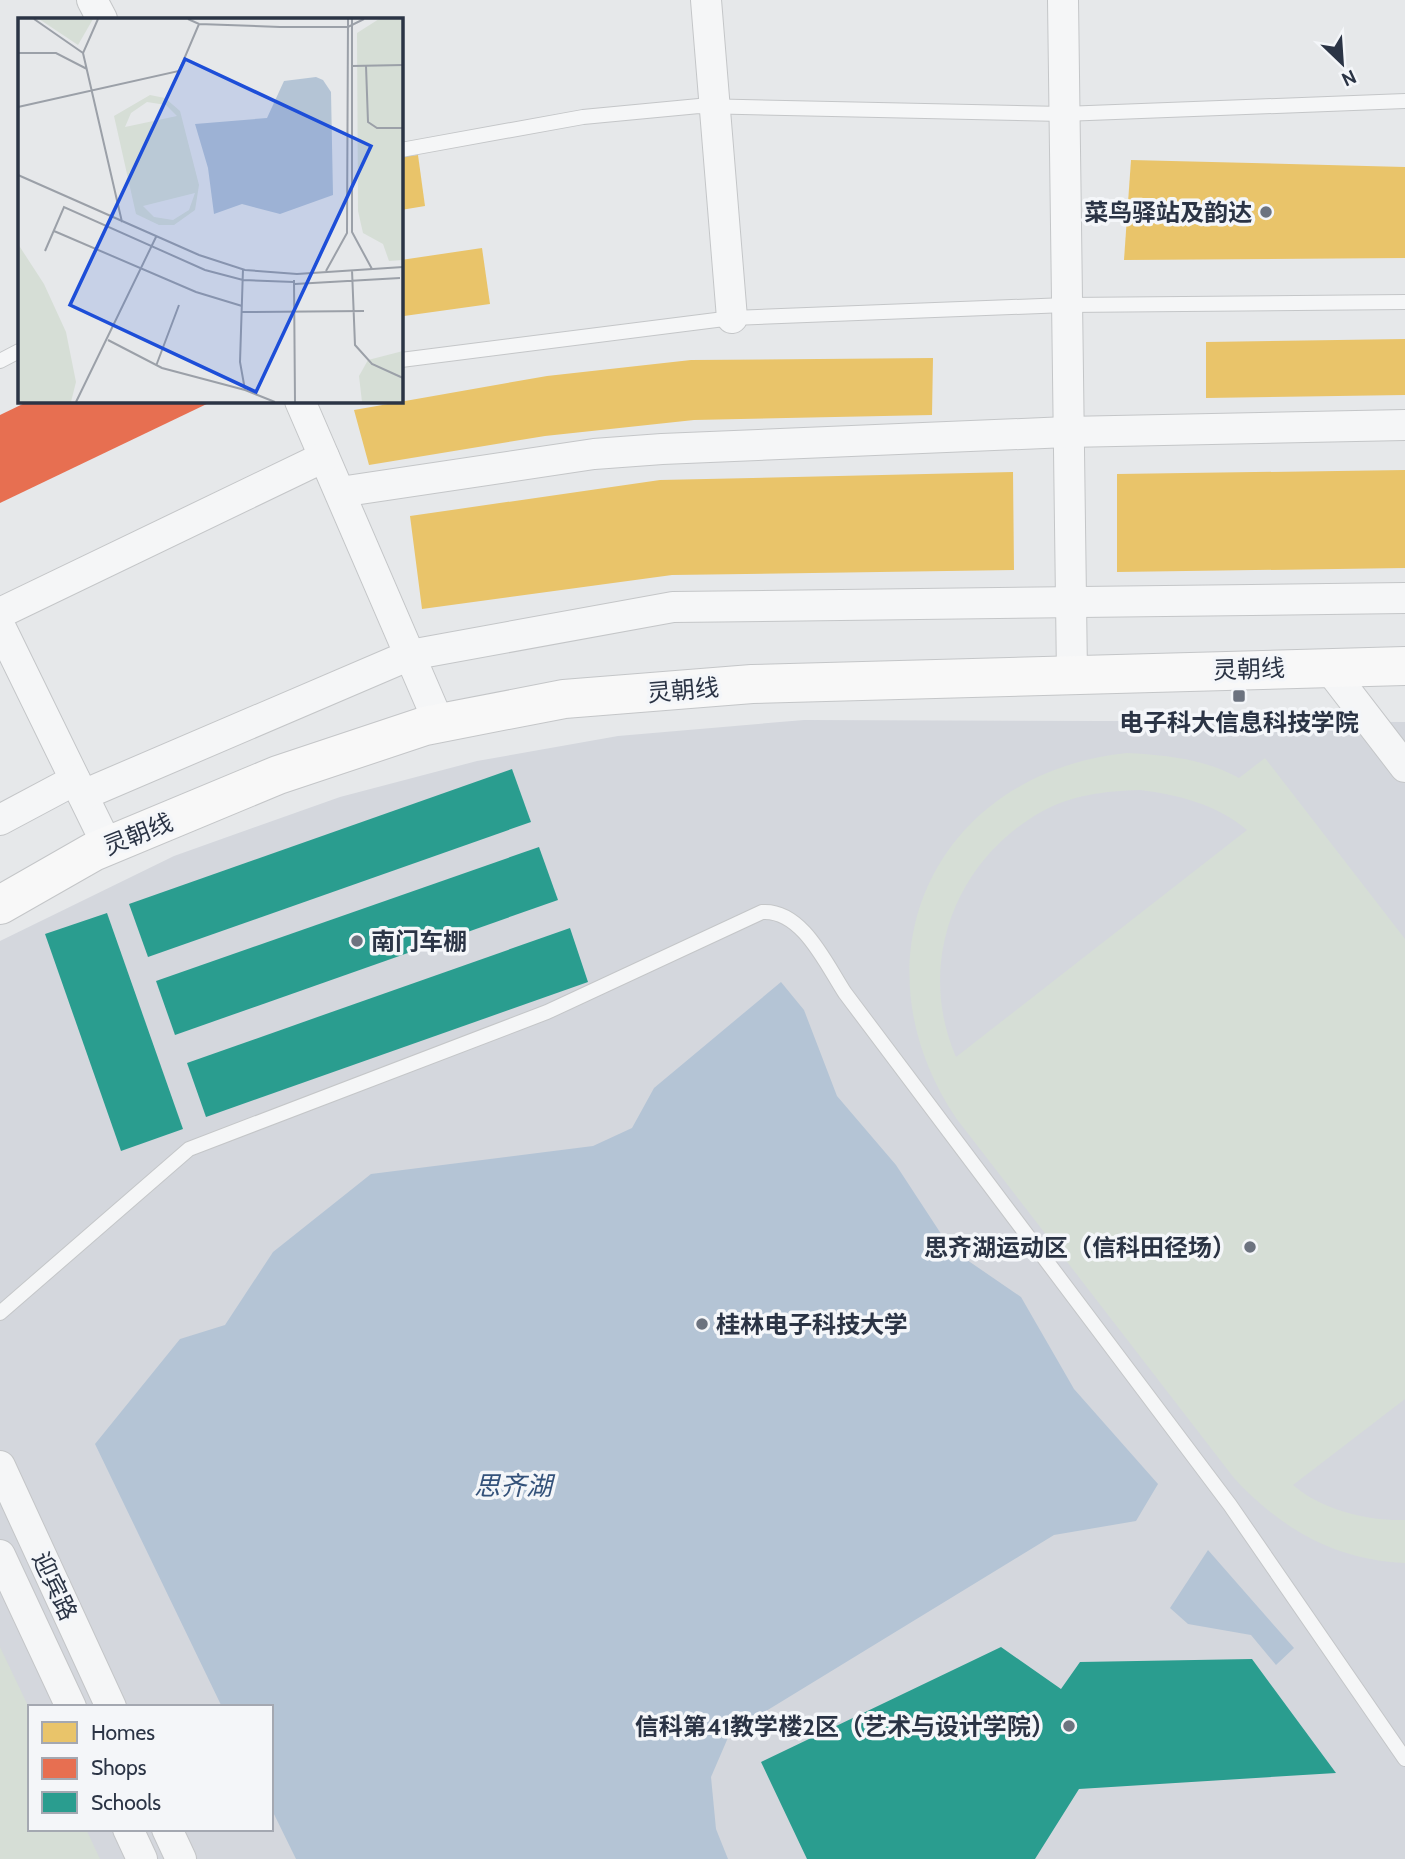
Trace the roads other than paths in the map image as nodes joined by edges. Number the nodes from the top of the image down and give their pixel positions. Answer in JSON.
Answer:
{"nodes":[{"id":1,"x":92,"y":0,"type":"edge"},
{"id":2,"x":706,"y":0,"type":"edge"},
{"id":3,"x":1063,"y":0,"type":"edge"},
{"id":4,"x":101,"y":18,"type":"edge"},
{"id":5,"x":1405,"y":101,"type":"edge"},
{"id":6,"x":713,"y":107,"type":"junction"},
{"id":7,"x":1063,"y":114,"type":"junction"},
{"id":8,"x":402,"y":150,"type":"edge"},
{"id":9,"x":1405,"y":302,"type":"edge"},
{"id":10,"x":1066,"y":304,"type":"junction"},
{"id":11,"x":732,"y":318,"type":"junction"},
{"id":12,"x":18,"y":352,"type":"edge"},
{"id":13,"x":402,"y":360,"type":"edge"},
{"id":14,"x":0,"y":361,"type":"edge"},
{"id":15,"x":300,"y":402,"type":"edge"},
{"id":16,"x":1405,"y":425,"type":"edge"},
{"id":17,"x":1067,"y":432,"type":"junction"},
{"id":18,"x":324,"y":457,"type":"junction"},
{"id":19,"x":340,"y":492,"type":"junction"},
{"id":20,"x":1405,"y":597,"type":"edge"},
{"id":21,"x":1070,"y":602,"type":"junction"},
{"id":22,"x":0,"y":613,"type":"edge"},
{"id":23,"x":0,"y":626,"type":"edge"},
{"id":24,"x":410,"y":655,"type":"junction"},
{"id":25,"x":1405,"y":666,"type":"edge"},
{"id":26,"x":1328,"y":667,"type":"junction"},
{"id":27,"x":1072,"y":675,"type":"junction"},
{"id":28,"x":439,"y":723,"type":"junction"},
{"id":29,"x":1405,"y":767,"type":"edge"},
{"id":30,"x":79,"y":787,"type":"junction"},
{"id":31,"x":0,"y":820,"type":"edge"},
{"id":32,"x":108,"y":846,"type":"junction"},
{"id":33,"x":0,"y":905,"type":"edge"},
{"id":34,"x":0,"y":1313,"type":"edge"},
{"id":35,"x":0,"y":1466,"type":"edge"},
{"id":36,"x":0,"y":1555,"type":"edge"},
{"id":37,"x":70,"y":1705,"type":"edge"},
{"id":38,"x":110,"y":1705,"type":"edge"},
{"id":39,"x":1405,"y":1759,"type":"edge"},
{"id":40,"x":129,"y":1831,"type":"edge"},
{"id":41,"x":168,"y":1831,"type":"edge"},
{"id":42,"x":142,"y":1859,"type":"edge"},
{"id":43,"x":181,"y":1859,"type":"edge"}],
"edges":[{"from":1,"to":4,"type":"street"},
{"from":2,"to":6,"type":"street"},
{"from":3,"to":7,"type":"street"},
{"from":5,"to":7,"type":"lane"},
{"from":6,"to":7,"type":"lane"},
{"from":6,"to":8,"type":"lane"},
{"from":6,"to":11,"type":"street"},
{"from":7,"to":10,"type":"street"},
{"from":9,"to":10,"type":"lane"},
{"from":10,"to":11,"type":"lane"},
{"from":10,"to":17,"type":"street"},
{"from":11,"to":13,"type":"lane"},
{"from":12,"to":14,"type":"lane"},
{"from":15,"to":18,"type":"street"},
{"from":16,"to":17,"type":"street"},
{"from":17,"to":19,"type":"street"},
{"from":17,"to":21,"type":"street"},
{"from":18,"to":19,"type":"street"},
{"from":18,"to":22,"type":"street"},
{"from":19,"to":24,"type":"street"},
{"from":20,"to":21,"type":"street"},
{"from":21,"to":24,"type":"street"},
{"from":21,"to":27,"type":"street"},
{"from":23,"to":30,"type":"street"},
{"from":24,"to":28,"type":"street"},
{"from":24,"to":30,"type":"street"},
{"from":25,"to":26,"type":"main road","name":"灵朝线"},
{"from":26,"to":27,"type":"main road","name":"灵朝线"},
{"from":26,"to":29,"type":"street"},
{"from":27,"to":28,"type":"main road","name":"灵朝线"},
{"from":28,"to":32,"type":"main road","name":"灵朝线"},
{"from":30,"to":31,"type":"street"},
{"from":30,"to":32,"type":"street"},
{"from":32,"to":33,"type":"main road","name":"灵朝线"},
{"from":34,"to":39,"type":"lane"},
{"from":35,"to":38,"type":"street","name":"迎宾路"},
{"from":36,"to":37,"type":"street","name":"迎宾路"},
{"from":40,"to":42,"type":"street"},
{"from":41,"to":43,"type":"street"}]}
